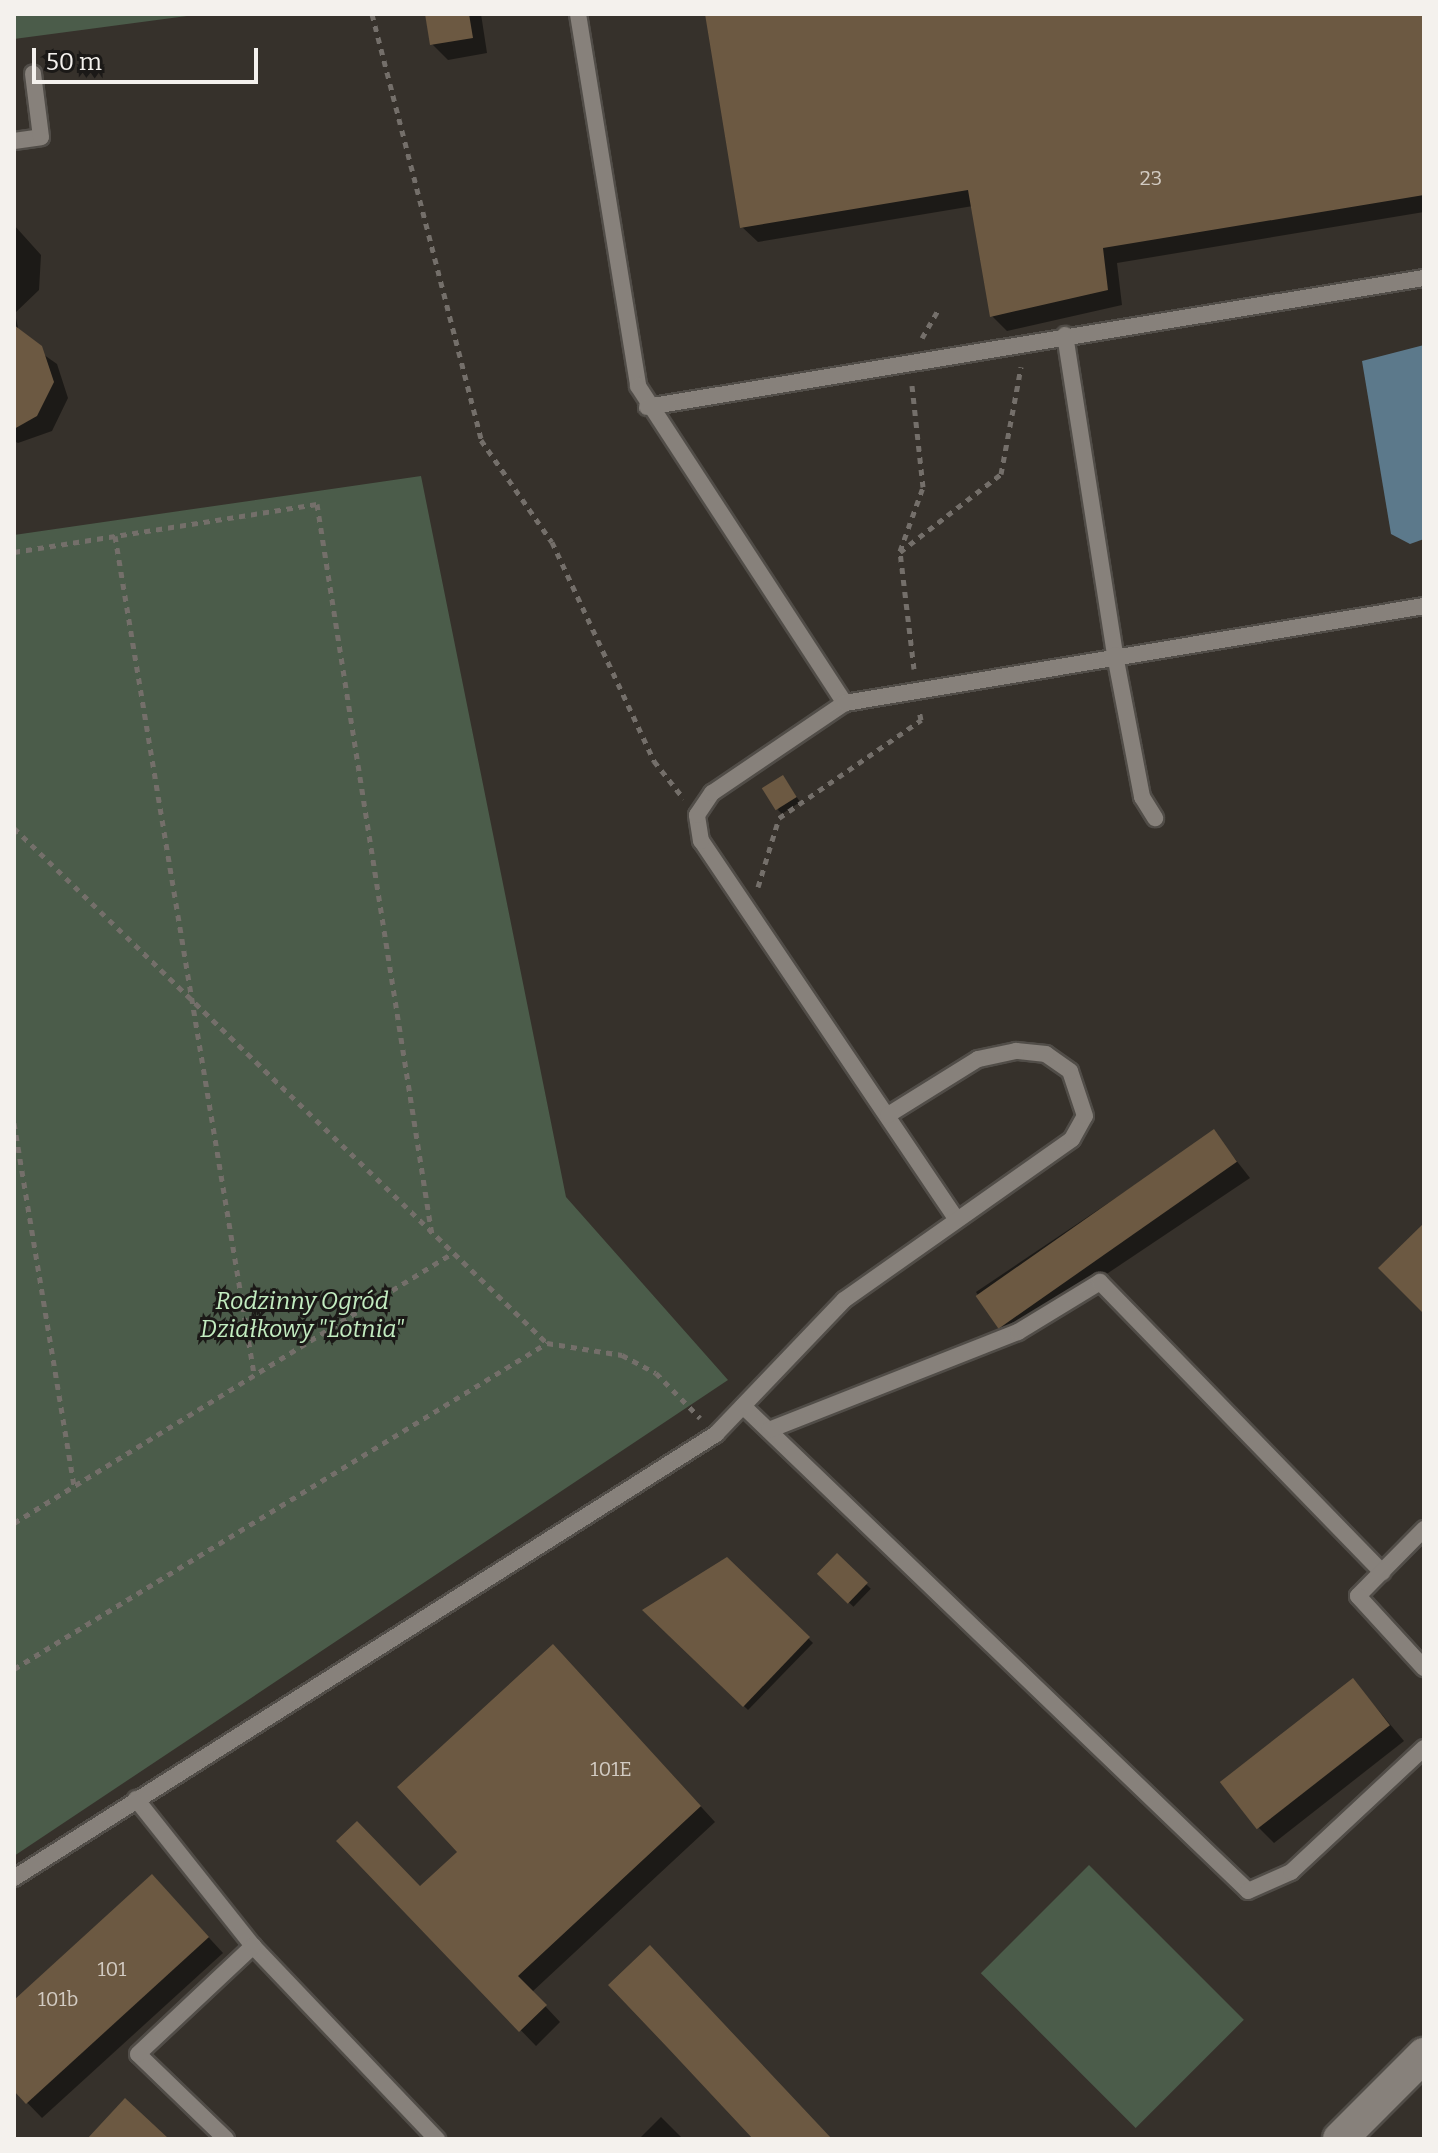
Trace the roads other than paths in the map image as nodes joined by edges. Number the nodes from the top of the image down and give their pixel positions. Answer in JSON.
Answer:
{"nodes":[{"id":1,"x":578,"y":14,"type":"edge"},
{"id":2,"x":33,"y":74,"type":"dead end"},
{"id":3,"x":14,"y":141,"type":"edge"},
{"id":4,"x":1424,"y":278,"type":"edge"},
{"id":5,"x":1065,"y":335,"type":"junction"},
{"id":6,"x":647,"y":407,"type":"junction"},
{"id":7,"x":1424,"y":606,"type":"edge"},
{"id":8,"x":1115,"y":655,"type":"junction"},
{"id":9,"x":845,"y":703,"type":"junction"},
{"id":10,"x":1155,"y":818,"type":"dead end"},
{"id":11,"x":888,"y":1115,"type":"junction"},
{"id":12,"x":955,"y":1217,"type":"junction"},
{"id":13,"x":743,"y":1406,"type":"junction"},
{"id":14,"x":769,"y":1430,"type":"junction"},
{"id":15,"x":1424,"y":1529,"type":"edge"},
{"id":16,"x":1382,"y":1572,"type":"junction"},
{"id":17,"x":1424,"y":1668,"type":"edge"},
{"id":18,"x":1424,"y":1748,"type":"edge"},
{"id":19,"x":136,"y":1799,"type":"junction"},
{"id":20,"x":14,"y":1878,"type":"edge"},
{"id":21,"x":253,"y":1946,"type":"junction"},
{"id":22,"x":1424,"y":2055,"type":"edge"},
{"id":23,"x":226,"y":2139,"type":"edge"},
{"id":24,"x":437,"y":2139,"type":"edge"},
{"id":25,"x":1340,"y":2139,"type":"edge"}],
"edges":[{"from":1,"to":6,"type":"lane"},
{"from":2,"to":3,"type":"lane"},
{"from":4,"to":5,"type":"lane"},
{"from":5,"to":6,"type":"lane"},
{"from":5,"to":8,"type":"lane"},
{"from":6,"to":9,"type":"lane"},
{"from":7,"to":8,"type":"lane"},
{"from":8,"to":9,"type":"lane"},
{"from":8,"to":10,"type":"lane"},
{"from":9,"to":11,"type":"lane"},
{"from":11,"to":12,"type":"lane"},
{"from":11,"to":12,"type":"lane"},
{"from":12,"to":13,"type":"lane"},
{"from":13,"to":14,"type":"lane"},
{"from":13,"to":19,"type":"lane"},
{"from":14,"to":16,"type":"lane"},
{"from":14,"to":18,"type":"lane"},
{"from":15,"to":16,"type":"lane"},
{"from":16,"to":17,"type":"lane"},
{"from":19,"to":20,"type":"lane"},
{"from":19,"to":21,"type":"lane"},
{"from":21,"to":23,"type":"lane"},
{"from":21,"to":24,"type":"lane"},
{"from":22,"to":25,"type":"street"}]}
